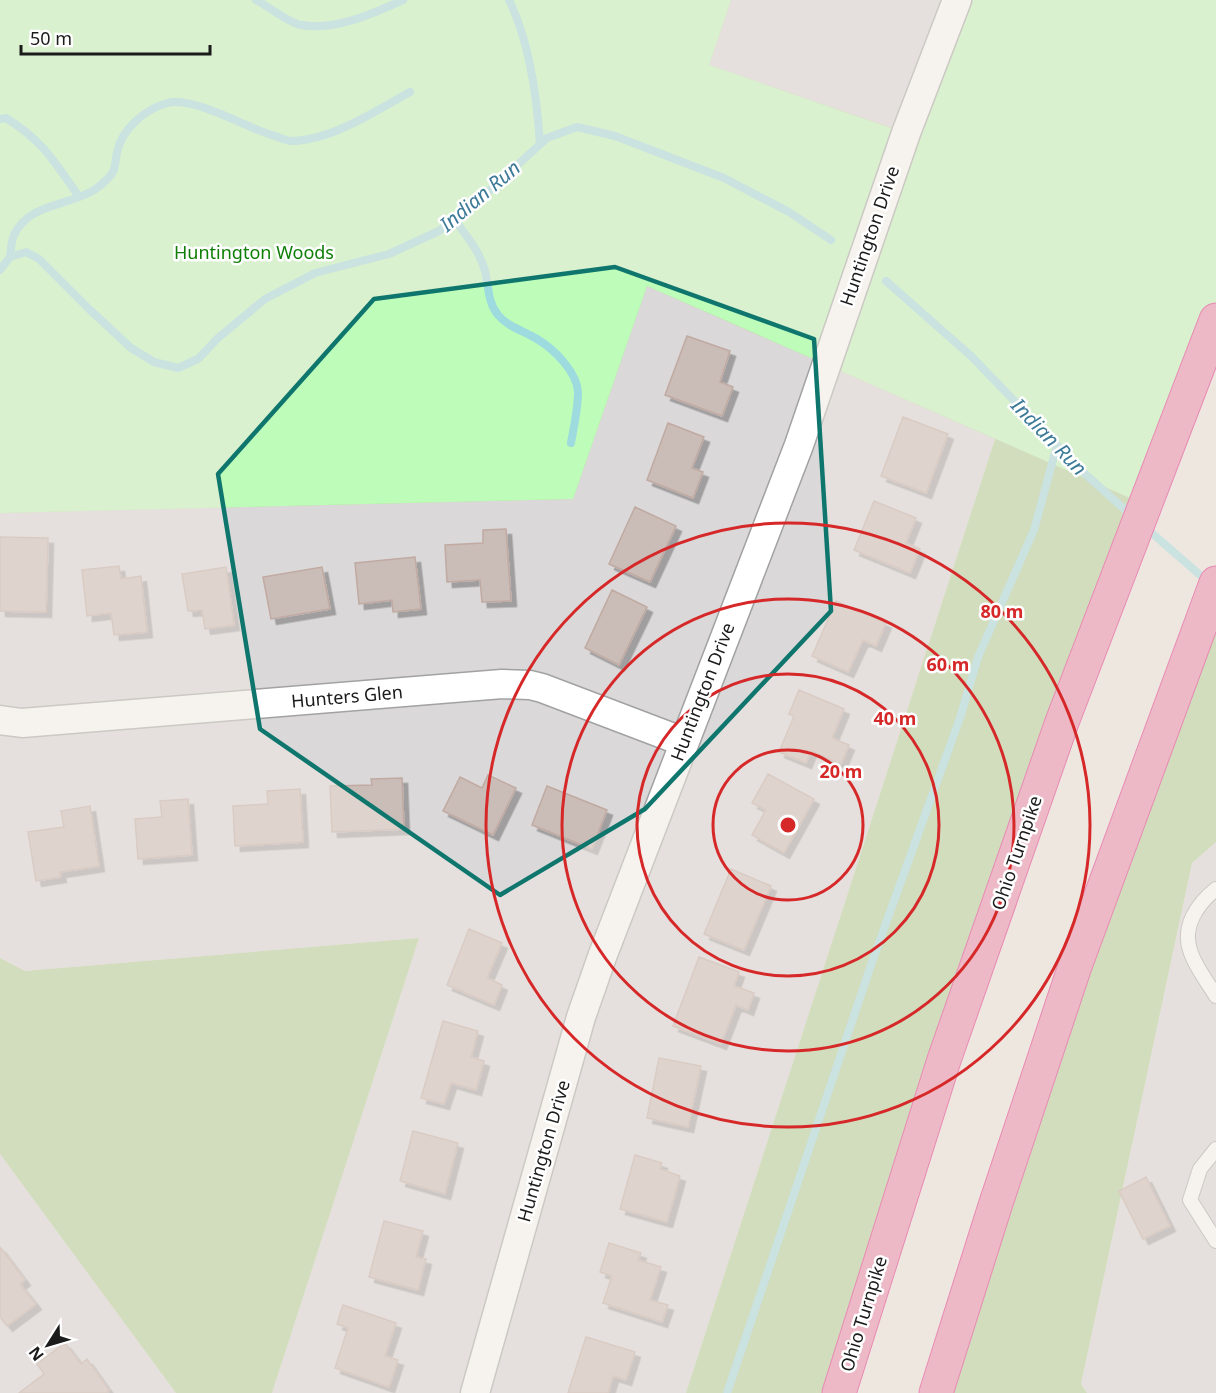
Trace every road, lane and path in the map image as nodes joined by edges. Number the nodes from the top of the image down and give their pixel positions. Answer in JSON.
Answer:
{"nodes":[{"id":1,"x":957,"y":0,"type":"edge"},
{"id":2,"x":1216,"y":320,"type":"edge"},
{"id":3,"x":1216,"y":583,"type":"edge"},
{"id":4,"x":0,"y":720,"type":"edge"},
{"id":5,"x":684,"y":742,"type":"junction"},
{"id":6,"x":1216,"y":889,"type":"edge"},
{"id":7,"x":1216,"y":996,"type":"edge"},
{"id":8,"x":1216,"y":1149,"type":"edge"},
{"id":9,"x":1216,"y":1241,"type":"edge"},
{"id":10,"x":475,"y":1393,"type":"edge"},
{"id":11,"x":839,"y":1393,"type":"edge"},
{"id":12,"x":936,"y":1393,"type":"edge"}],
"edges":[{"from":1,"to":5,"type":"street","name":"Huntington Drive"},
{"from":2,"to":11,"type":"highway","name":"Ohio Turnpike"},
{"from":3,"to":12,"type":"highway"},
{"from":4,"to":5,"type":"street","name":"Hunters Glen"},
{"from":5,"to":10,"type":"street","name":"Huntington Drive"},
{"from":6,"to":7,"type":"lane"},
{"from":8,"to":9,"type":"lane"}]}
